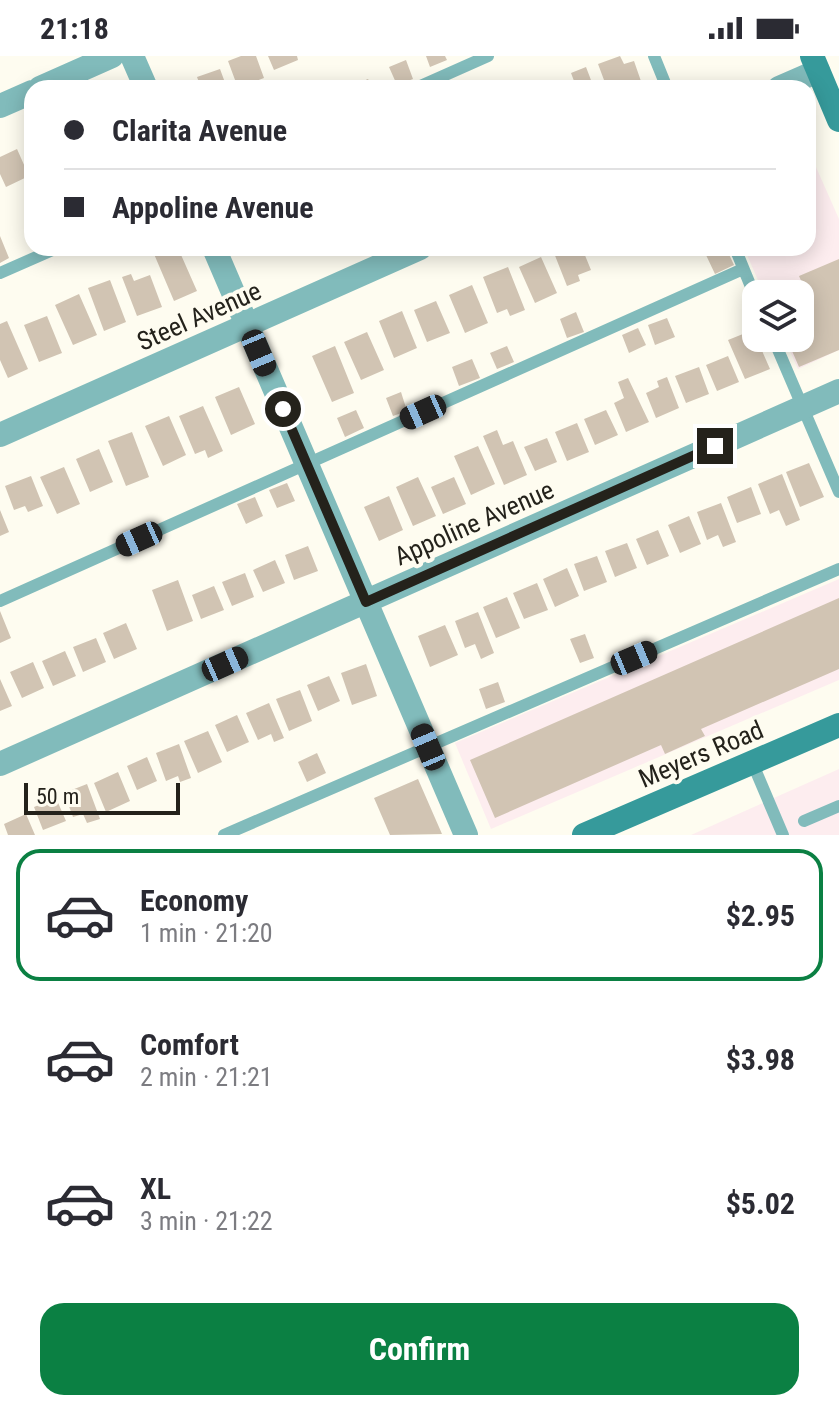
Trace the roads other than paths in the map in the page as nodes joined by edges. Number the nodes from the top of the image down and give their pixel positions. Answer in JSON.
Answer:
{"nodes":[{"id":1,"x":112,"y":56,"type":"edge"},
{"id":2,"x":132,"y":56,"type":"edge"},
{"id":3,"x":488,"y":56,"type":"edge"},
{"id":4,"x":654,"y":56,"type":"edge"},
{"id":5,"x":815,"y":63,"type":"edge"},
{"id":6,"x":58,"y":80,"type":"edge"},
{"id":7,"x":142,"y":80,"type":"edge"},
{"id":8,"x":434,"y":80,"type":"edge"},
{"id":9,"x":664,"y":80,"type":"edge"},
{"id":10,"x":791,"y":80,"type":"edge"},
{"id":11,"x":24,"y":96,"type":"edge"},
{"id":12,"x":0,"y":106,"type":"edge"},
{"id":13,"x":837,"y":112,"type":"edge"},
{"id":14,"x":39,"y":256,"type":"edge"},
{"id":15,"x":217,"y":256,"type":"edge"},
{"id":16,"x":402,"y":256,"type":"edge"},
{"id":17,"x":738,"y":256,"type":"edge"},
{"id":18,"x":743,"y":269,"type":"junction"},
{"id":19,"x":0,"y":273,"type":"edge"},
{"id":20,"x":748,"y":280,"type":"edge"},
{"id":21,"x":247,"y":325,"type":"junction"},
{"id":22,"x":779,"y":352,"type":"edge"},
{"id":23,"x":839,"y":391,"type":"edge"},
{"id":24,"x":802,"y":408,"type":"junction"},
{"id":25,"x":0,"y":435,"type":"edge"},
{"id":26,"x":307,"y":464,"type":"junction"},
{"id":27,"x":835,"y":474,"type":"edge"},
{"id":28,"x":839,"y":492,"type":"edge"},
{"id":29,"x":839,"y":569,"type":"edge"},
{"id":30,"x":0,"y":601,"type":"edge"},
{"id":31,"x":366,"y":602,"type":"junction"},
{"id":32,"x":839,"y":725,"type":"edge"},
{"id":33,"x":428,"y":747,"type":"junction"},
{"id":34,"x":752,"y":762,"type":"junction"},
{"id":35,"x":0,"y":764,"type":"edge"},
{"id":36,"x":839,"y":806,"type":"edge"},
{"id":37,"x":804,"y":821,"type":"dead end"},
{"id":38,"x":224,"y":835,"type":"edge"},
{"id":39,"x":466,"y":835,"type":"edge"},
{"id":40,"x":584,"y":835,"type":"edge"},
{"id":41,"x":783,"y":835,"type":"edge"}],
"edges":[{"from":1,"to":6,"type":"street"},
{"from":2,"to":7,"type":"street"},
{"from":3,"to":8,"type":"lane"},
{"from":4,"to":9,"type":"lane"},
{"from":5,"to":10,"type":"street"},
{"from":5,"to":13,"type":"street"},
{"from":11,"to":12,"type":"street"},
{"from":14,"to":19,"type":"lane"},
{"from":15,"to":21,"type":"street"},
{"from":16,"to":21,"type":"street","name":"Steel Avenue"},
{"from":17,"to":18,"type":"lane"},
{"from":18,"to":20,"type":"lane"},
{"from":18,"to":26,"type":"lane"},
{"from":21,"to":25,"type":"street","name":"Steel Avenue"},
{"from":21,"to":26,"type":"street"},
{"from":22,"to":24,"type":"lane"},
{"from":23,"to":24,"type":"street","name":"Appoline Avenue"},
{"from":24,"to":27,"type":"lane"},
{"from":24,"to":31,"type":"street","name":"Appoline Avenue"},
{"from":26,"to":30,"type":"lane"},
{"from":26,"to":31,"type":"street"},
{"from":27,"to":28,"type":"lane"},
{"from":29,"to":33,"type":"lane"},
{"from":31,"to":33,"type":"street"},
{"from":31,"to":35,"type":"street","name":"Appoline Avenue"},
{"from":32,"to":34,"type":"street","name":"Meyers Road"},
{"from":33,"to":38,"type":"lane"},
{"from":33,"to":39,"type":"street"},
{"from":34,"to":40,"type":"street","name":"Meyers Road"},
{"from":34,"to":41,"type":"lane"},
{"from":36,"to":37,"type":"lane"}]}
